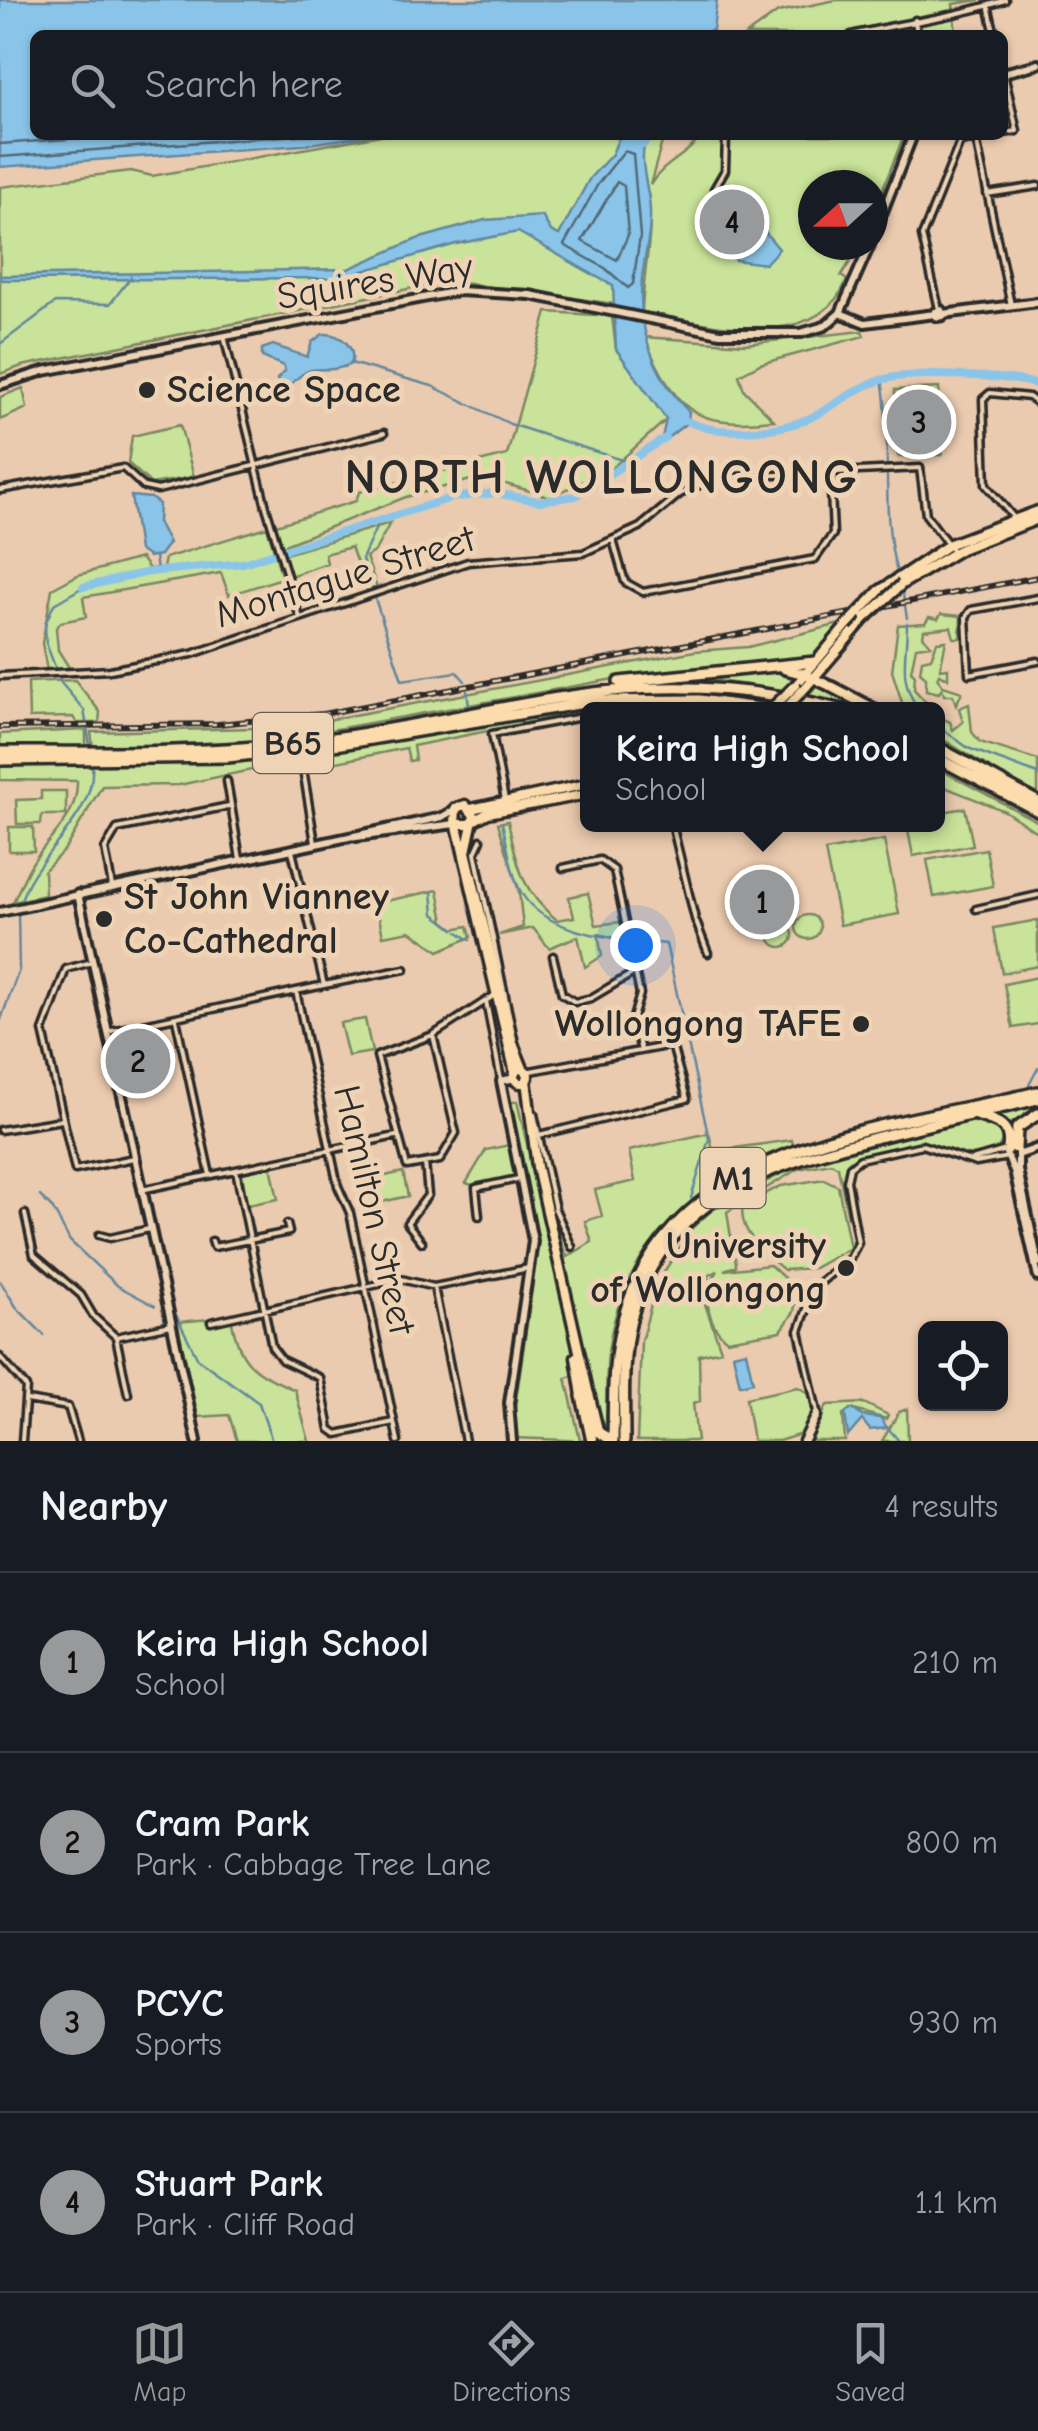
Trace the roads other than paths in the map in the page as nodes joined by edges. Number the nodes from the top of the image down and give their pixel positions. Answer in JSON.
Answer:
{"nodes":[{"id":1,"x":1004,"y":0,"type":"edge"},
{"id":2,"x":989,"y":8,"type":"junction"},
{"id":3,"x":915,"y":20,"type":"junction"},
{"id":4,"x":872,"y":30,"type":"edge"},
{"id":5,"x":916,"y":30,"type":"edge"},
{"id":6,"x":994,"y":30,"type":"edge"},
{"id":7,"x":1038,"y":64,"type":"edge"},
{"id":8,"x":1008,"y":71,"type":"edge"},
{"id":9,"x":1008,"y":92,"type":"edge"},
{"id":10,"x":1009,"y":96,"type":"joint"},
{"id":11,"x":1008,"y":132,"type":"edge"},
{"id":12,"x":726,"y":140,"type":"edge"},
{"id":13,"x":912,"y":140,"type":"edge"},
{"id":14,"x":971,"y":140,"type":"edge"},
{"id":15,"x":976,"y":140,"type":"edge"},
{"id":16,"x":1038,"y":186,"type":"edge"},
{"id":17,"x":714,"y":189,"type":"dead end"},
{"id":18,"x":987,"y":194,"type":"junction"},
{"id":19,"x":888,"y":200,"type":"edge"},
{"id":20,"x":863,"y":260,"type":"edge"},
{"id":21,"x":1038,"y":302,"type":"edge"},
{"id":22,"x":1011,"y":305,"type":"junction"},
{"id":23,"x":939,"y":312,"type":"junction"},
{"id":24,"x":840,"y":314,"type":"junction"},
{"id":25,"x":224,"y":336,"type":"junction"},
{"id":26,"x":0,"y":384,"type":"edge"},
{"id":27,"x":1038,"y":404,"type":"edge"},
{"id":28,"x":384,"y":433,"type":"dead end"},
{"id":29,"x":258,"y":466,"type":"junction"},
{"id":30,"x":830,"y":470,"type":"junction"},
{"id":31,"x":0,"y":490,"type":"edge"},
{"id":32,"x":1038,"y":512,"type":"edge"},
{"id":33,"x":1038,"y":519,"type":"edge"},
{"id":34,"x":1017,"y":520,"type":"junction"},
{"id":35,"x":614,"y":540,"type":"junction"},
{"id":36,"x":952,"y":548,"type":"junction"},
{"id":37,"x":1038,"y":598,"type":"edge"},
{"id":38,"x":300,"y":618,"type":"junction"},
{"id":39,"x":1038,"y":660,"type":"edge"},
{"id":40,"x":815,"y":662,"type":"junction"},
{"id":41,"x":827,"y":662,"type":"junction"},
{"id":42,"x":767,"y":668,"type":"junction"},
{"id":43,"x":0,"y":676,"type":"edge"},
{"id":44,"x":809,"y":676,"type":"junction"},
{"id":45,"x":832,"y":688,"type":"junction"},
{"id":46,"x":518,"y":702,"type":"junction"},
{"id":47,"x":580,"y":702,"type":"edge"},
{"id":48,"x":587,"y":702,"type":"edge"},
{"id":49,"x":691,"y":702,"type":"edge"},
{"id":50,"x":780,"y":702,"type":"edge"},
{"id":51,"x":792,"y":702,"type":"edge"},
{"id":52,"x":808,"y":702,"type":"edge"},
{"id":53,"x":860,"y":702,"type":"edge"},
{"id":54,"x":580,"y":708,"type":"edge"},
{"id":55,"x":512,"y":714,"type":"junction"},
{"id":56,"x":580,"y":717,"type":"edge"},
{"id":57,"x":945,"y":748,"type":"edge"},
{"id":58,"x":0,"y":756,"type":"edge"},
{"id":59,"x":109,"y":756,"type":"junction"},
{"id":60,"x":302,"y":762,"type":"dead end"},
{"id":61,"x":945,"y":762,"type":"edge"},
{"id":62,"x":226,"y":782,"type":"dead end"},
{"id":63,"x":580,"y":786,"type":"edge"},
{"id":64,"x":580,"y":795,"type":"edge"},
{"id":65,"x":506,"y":802,"type":"junction"},
{"id":66,"x":1038,"y":802,"type":"edge"},
{"id":67,"x":229,"y":806,"type":"junction"},
{"id":68,"x":471,"y":808,"type":"junction"},
{"id":69,"x":454,"y":810,"type":"junction"},
{"id":70,"x":1038,"y":811,"type":"edge"},
{"id":71,"x":472,"y":823,"type":"junction"},
{"id":72,"x":456,"y":825,"type":"junction"},
{"id":73,"x":674,"y":832,"type":"edge"},
{"id":74,"x":344,"y":837,"type":"junction"},
{"id":75,"x":481,"y":840,"type":"dead end"},
{"id":76,"x":315,"y":843,"type":"junction"},
{"id":77,"x":291,"y":848,"type":"junction"},
{"id":78,"x":240,"y":859,"type":"junction"},
{"id":79,"x":562,"y":868,"type":"dead end"},
{"id":80,"x":472,"y":875,"type":"junction"},
{"id":81,"x":481,"y":880,"type":"junction"},
{"id":82,"x":112,"y":886,"type":"junction"},
{"id":83,"x":78,"y":894,"type":"junction"},
{"id":84,"x":1038,"y":895,"type":"edge"},
{"id":85,"x":976,"y":909,"type":"dead end"},
{"id":86,"x":0,"y":912,"type":"edge"},
{"id":87,"x":708,"y":953,"type":"dead end"},
{"id":88,"x":554,"y":956,"type":"dead end"},
{"id":89,"x":92,"y":962,"type":"junction"},
{"id":90,"x":405,"y":968,"type":"dead end"},
{"id":91,"x":635,"y":972,"type":"junction"},
{"id":92,"x":324,"y":985,"type":"junction"},
{"id":93,"x":296,"y":992,"type":"junction"},
{"id":94,"x":490,"y":998,"type":"junction"},
{"id":95,"x":176,"y":1018,"type":"junction"},
{"id":96,"x":107,"y":1032,"type":"junction"},
{"id":97,"x":432,"y":1034,"type":"junction"},
{"id":98,"x":641,"y":1051,"type":"junction"},
{"id":99,"x":514,"y":1052,"type":"junction"},
{"id":100,"x":521,"y":1076,"type":"junction"},
{"id":101,"x":501,"y":1081,"type":"junction"},
{"id":102,"x":1038,"y":1093,"type":"edge"},
{"id":103,"x":531,"y":1094,"type":"dead end"},
{"id":104,"x":973,"y":1114,"type":"junction"},
{"id":105,"x":1038,"y":1114,"type":"edge"},
{"id":106,"x":62,"y":1120,"type":"junction"},
{"id":107,"x":0,"y":1130,"type":"edge"},
{"id":108,"x":539,"y":1135,"type":"junction"},
{"id":109,"x":396,"y":1136,"type":"junction"},
{"id":110,"x":1035,"y":1149,"type":"edge"},
{"id":111,"x":330,"y":1150,"type":"junction"},
{"id":112,"x":1012,"y":1152,"type":"junction"},
{"id":113,"x":134,"y":1158,"type":"junction"},
{"id":114,"x":425,"y":1163,"type":"junction"},
{"id":115,"x":236,"y":1170,"type":"junction"},
{"id":116,"x":210,"y":1175,"type":"junction"},
{"id":117,"x":522,"y":1178,"type":"junction"},
{"id":118,"x":141,"y":1190,"type":"junction"},
{"id":119,"x":24,"y":1214,"type":"dead end"},
{"id":120,"x":479,"y":1216,"type":"dead end"},
{"id":121,"x":287,"y":1224,"type":"dead end"},
{"id":122,"x":149,"y":1229,"type":"junction"},
{"id":123,"x":288,"y":1232,"type":"junction"},
{"id":124,"x":99,"y":1235,"type":"dead end"},
{"id":125,"x":251,"y":1238,"type":"junction"},
{"id":126,"x":290,"y":1239,"type":"dead end"},
{"id":127,"x":422,"y":1242,"type":"dead end"},
{"id":128,"x":214,"y":1247,"type":"dead end"},
{"id":129,"x":572,"y":1247,"type":"dead end"},
{"id":130,"x":1038,"y":1263,"type":"edge"},
{"id":131,"x":529,"y":1268,"type":"junction"},
{"id":132,"x":1038,"y":1277,"type":"edge"},
{"id":133,"x":366,"y":1286,"type":"junction"},
{"id":134,"x":434,"y":1287,"type":"junction"},
{"id":135,"x":265,"y":1309,"type":"junction"},
{"id":136,"x":622,"y":1321,"type":"junction"},
{"id":137,"x":212,"y":1322,"type":"dead end"},
{"id":138,"x":172,"y":1325,"type":"junction"},
{"id":139,"x":116,"y":1337,"type":"junction"},
{"id":140,"x":0,"y":1357,"type":"edge"},
{"id":141,"x":128,"y":1394,"type":"dead end"},
{"id":142,"x":586,"y":1395,"type":"junction"},
{"id":143,"x":27,"y":1400,"type":"junction"},
{"id":144,"x":394,"y":1422,"type":"junction"},
{"id":145,"x":22,"y":1441,"type":"edge"},
{"id":146,"x":78,"y":1441,"type":"edge"},
{"id":147,"x":197,"y":1441,"type":"edge"},
{"id":148,"x":398,"y":1441,"type":"edge"},
{"id":149,"x":464,"y":1441,"type":"edge"},
{"id":150,"x":512,"y":1441,"type":"edge"},
{"id":151,"x":592,"y":1441,"type":"edge"},
{"id":152,"x":613,"y":1441,"type":"edge"},
{"id":153,"x":624,"y":1441,"type":"edge"},
{"id":154,"x":804,"y":1441,"type":"edge"}],
"edges":[{"from":1,"to":2,"type":"street"},
{"from":2,"to":3,"type":"street"},
{"from":2,"to":6,"type":"street"},
{"from":3,"to":4,"type":"street"},
{"from":3,"to":5,"type":"street"},
{"from":7,"to":8,"type":"main road"},
{"from":9,"to":10,"type":"street"},
{"from":10,"to":11,"type":"street"},
{"from":12,"to":17,"type":"street"},
{"from":13,"to":19,"type":"main road"},
{"from":14,"to":23,"type":"street"},
{"from":15,"to":18,"type":"street"},
{"from":16,"to":18,"type":"street"},
{"from":18,"to":22,"type":"street"},
{"from":20,"to":24,"type":"main road"},
{"from":21,"to":22,"type":"main road"},
{"from":22,"to":23,"type":"main road"},
{"from":23,"to":24,"type":"main road"},
{"from":24,"to":25,"type":"main road","name":"Squires Way"},
{"from":25,"to":26,"type":"main road","name":"Squires Way"},
{"from":25,"to":29,"type":"street"},
{"from":27,"to":34,"type":"street"},
{"from":28,"to":29,"type":"street"},
{"from":29,"to":31,"type":"street"},
{"from":29,"to":38,"type":"street"},
{"from":30,"to":35,"type":"street","name":"Montague Street"},
{"from":30,"to":35,"type":"street"},
{"from":30,"to":36,"type":"street","name":"Montague Street"},
{"from":32,"to":34,"type":"main road"},
{"from":33,"to":36,"type":"main road"},
{"from":34,"to":36,"type":"main road"},
{"from":35,"to":38,"type":"street","name":"Montague Street"},
{"from":36,"to":40,"type":"main road","bridge":true},
{"from":36,"to":41,"type":"main road","bridge":true},
{"from":37,"to":39,"type":"street"},
{"from":38,"to":43,"type":"street","name":"Montague Street"},
{"from":40,"to":42,"type":"highway","number":"B65"},
{"from":40,"to":44,"type":"main road"},
{"from":41,"to":44,"type":"main road"},
{"from":41,"to":45,"type":"main road"},
{"from":42,"to":44,"type":"highway","number":"B65"},
{"from":42,"to":46,"type":"highway","number":"B65"},
{"from":44,"to":45,"type":"main road","number":"B65"},
{"from":44,"to":50,"type":"main road","bridge":true},
{"from":44,"to":51,"type":"main road","bridge":true},
{"from":45,"to":53,"type":"highway","number":"B65"},
{"from":46,"to":52,"type":"highway"},
{"from":46,"to":59,"type":"highway","number":"B65"},
{"from":47,"to":55,"type":"highway"},
{"from":48,"to":49,"type":"highway"},
{"from":54,"to":55,"type":"highway","number":"B65"},
{"from":55,"to":59,"type":"highway","number":"B65"},
{"from":56,"to":65,"type":"street"},
{"from":57,"to":66,"type":"highway"},
{"from":58,"to":59,"type":"highway","number":"B65"},
{"from":60,"to":76,"type":"street"},
{"from":61,"to":70,"type":"highway"},
{"from":62,"to":67,"type":"street"},
{"from":63,"to":65,"type":"main road"},
{"from":64,"to":71,"type":"main road"},
{"from":65,"to":68,"type":"main road"},
{"from":67,"to":78,"type":"street"},
{"from":67,"to":82,"type":"street"},
{"from":68,"to":69,"type":"main road"},
{"from":68,"to":71,"type":"main road"},
{"from":69,"to":72,"type":"main road"},
{"from":69,"to":74,"type":"main road"},
{"from":71,"to":72,"type":"main road"},
{"from":71,"to":80,"type":"main road"},
{"from":72,"to":74,"type":"main road"},
{"from":72,"to":94,"type":"main road"},
{"from":73,"to":87,"type":"street"},
{"from":74,"to":76,"type":"main road"},
{"from":75,"to":81,"type":"street"},
{"from":76,"to":77,"type":"main road"},
{"from":77,"to":78,"type":"main road"},
{"from":77,"to":92,"type":"street"},
{"from":78,"to":82,"type":"main road"},
{"from":79,"to":91,"type":"street"},
{"from":80,"to":81,"type":"street"},
{"from":80,"to":99,"type":"main road"},
{"from":81,"to":99,"type":"street"},
{"from":82,"to":83,"type":"main road"},
{"from":83,"to":86,"type":"main road"},
{"from":83,"to":89,"type":"main road"},
{"from":84,"to":85,"type":"street"},
{"from":88,"to":91,"type":"street"},
{"from":89,"to":96,"type":"main road"},
{"from":89,"to":106,"type":"street"},
{"from":90,"to":92,"type":"street"},
{"from":91,"to":98,"type":"street"},
{"from":92,"to":93,"type":"street"},
{"from":93,"to":95,"type":"street"},
{"from":93,"to":111,"type":"street","name":"Hamilton Street"},
{"from":94,"to":97,"type":"street"},
{"from":94,"to":100,"type":"main road"},
{"from":94,"to":101,"type":"street"},
{"from":95,"to":96,"type":"street"},
{"from":95,"to":116,"type":"street"},
{"from":96,"to":113,"type":"main road"},
{"from":97,"to":109,"type":"street"},
{"from":97,"to":114,"type":"street"},
{"from":98,"to":100,"type":"street"},
{"from":98,"to":108,"type":"street"},
{"from":99,"to":100,"type":"main road"},
{"from":100,"to":101,"type":"main road"},
{"from":100,"to":142,"type":"main road"},
{"from":101,"to":117,"type":"main road"},
{"from":102,"to":104,"type":"highway","number":"M1"},
{"from":102,"to":136,"type":"highway","number":"M1"},
{"from":103,"to":108,"type":"street"},
{"from":104,"to":112,"type":"highway"},
{"from":104,"to":153,"type":"highway","number":"M1"},
{"from":105,"to":112,"type":"highway"},
{"from":106,"to":107,"type":"street"},
{"from":106,"to":113,"type":"street"},
{"from":108,"to":129,"type":"street"},
{"from":109,"to":111,"type":"street"},
{"from":109,"to":114,"type":"street"},
{"from":110,"to":112,"type":"main road"},
{"from":111,"to":115,"type":"street"},
{"from":111,"to":133,"type":"street","name":"Hamilton Street"},
{"from":112,"to":130,"type":"main road"},
{"from":112,"to":132,"type":"main road"},
{"from":112,"to":154,"type":"street"},
{"from":113,"to":118,"type":"main road"},
{"from":114,"to":127,"type":"street"},
{"from":115,"to":116,"type":"street"},
{"from":115,"to":125,"type":"street"},
{"from":116,"to":118,"type":"street"},
{"from":117,"to":120,"type":"street"},
{"from":117,"to":131,"type":"main road"},
{"from":118,"to":122,"type":"main road"},
{"from":119,"to":139,"type":"street"},
{"from":121,"to":123,"type":"street"},
{"from":122,"to":124,"type":"street"},
{"from":122,"to":138,"type":"main road"},
{"from":123,"to":125,"type":"street"},
{"from":123,"to":126,"type":"street"},
{"from":125,"to":128,"type":"street"},
{"from":125,"to":135,"type":"street"},
{"from":131,"to":134,"type":"street"},
{"from":131,"to":150,"type":"main road"},
{"from":133,"to":134,"type":"street"},
{"from":133,"to":135,"type":"street"},
{"from":133,"to":144,"type":"street","name":"Hamilton Street"},
{"from":134,"to":149,"type":"street"},
{"from":135,"to":137,"type":"street"},
{"from":135,"to":144,"type":"street"},
{"from":136,"to":142,"type":"highway"},
{"from":136,"to":152,"type":"highway","number":"M1"},
{"from":138,"to":139,"type":"street"},
{"from":138,"to":147,"type":"main road"},
{"from":139,"to":141,"type":"street"},
{"from":140,"to":143,"type":"street"},
{"from":142,"to":151,"type":"highway"},
{"from":142,"to":152,"type":"highway"},
{"from":143,"to":145,"type":"street"},
{"from":143,"to":146,"type":"street"},
{"from":144,"to":148,"type":"street","name":"Hamilton Street"}]}
